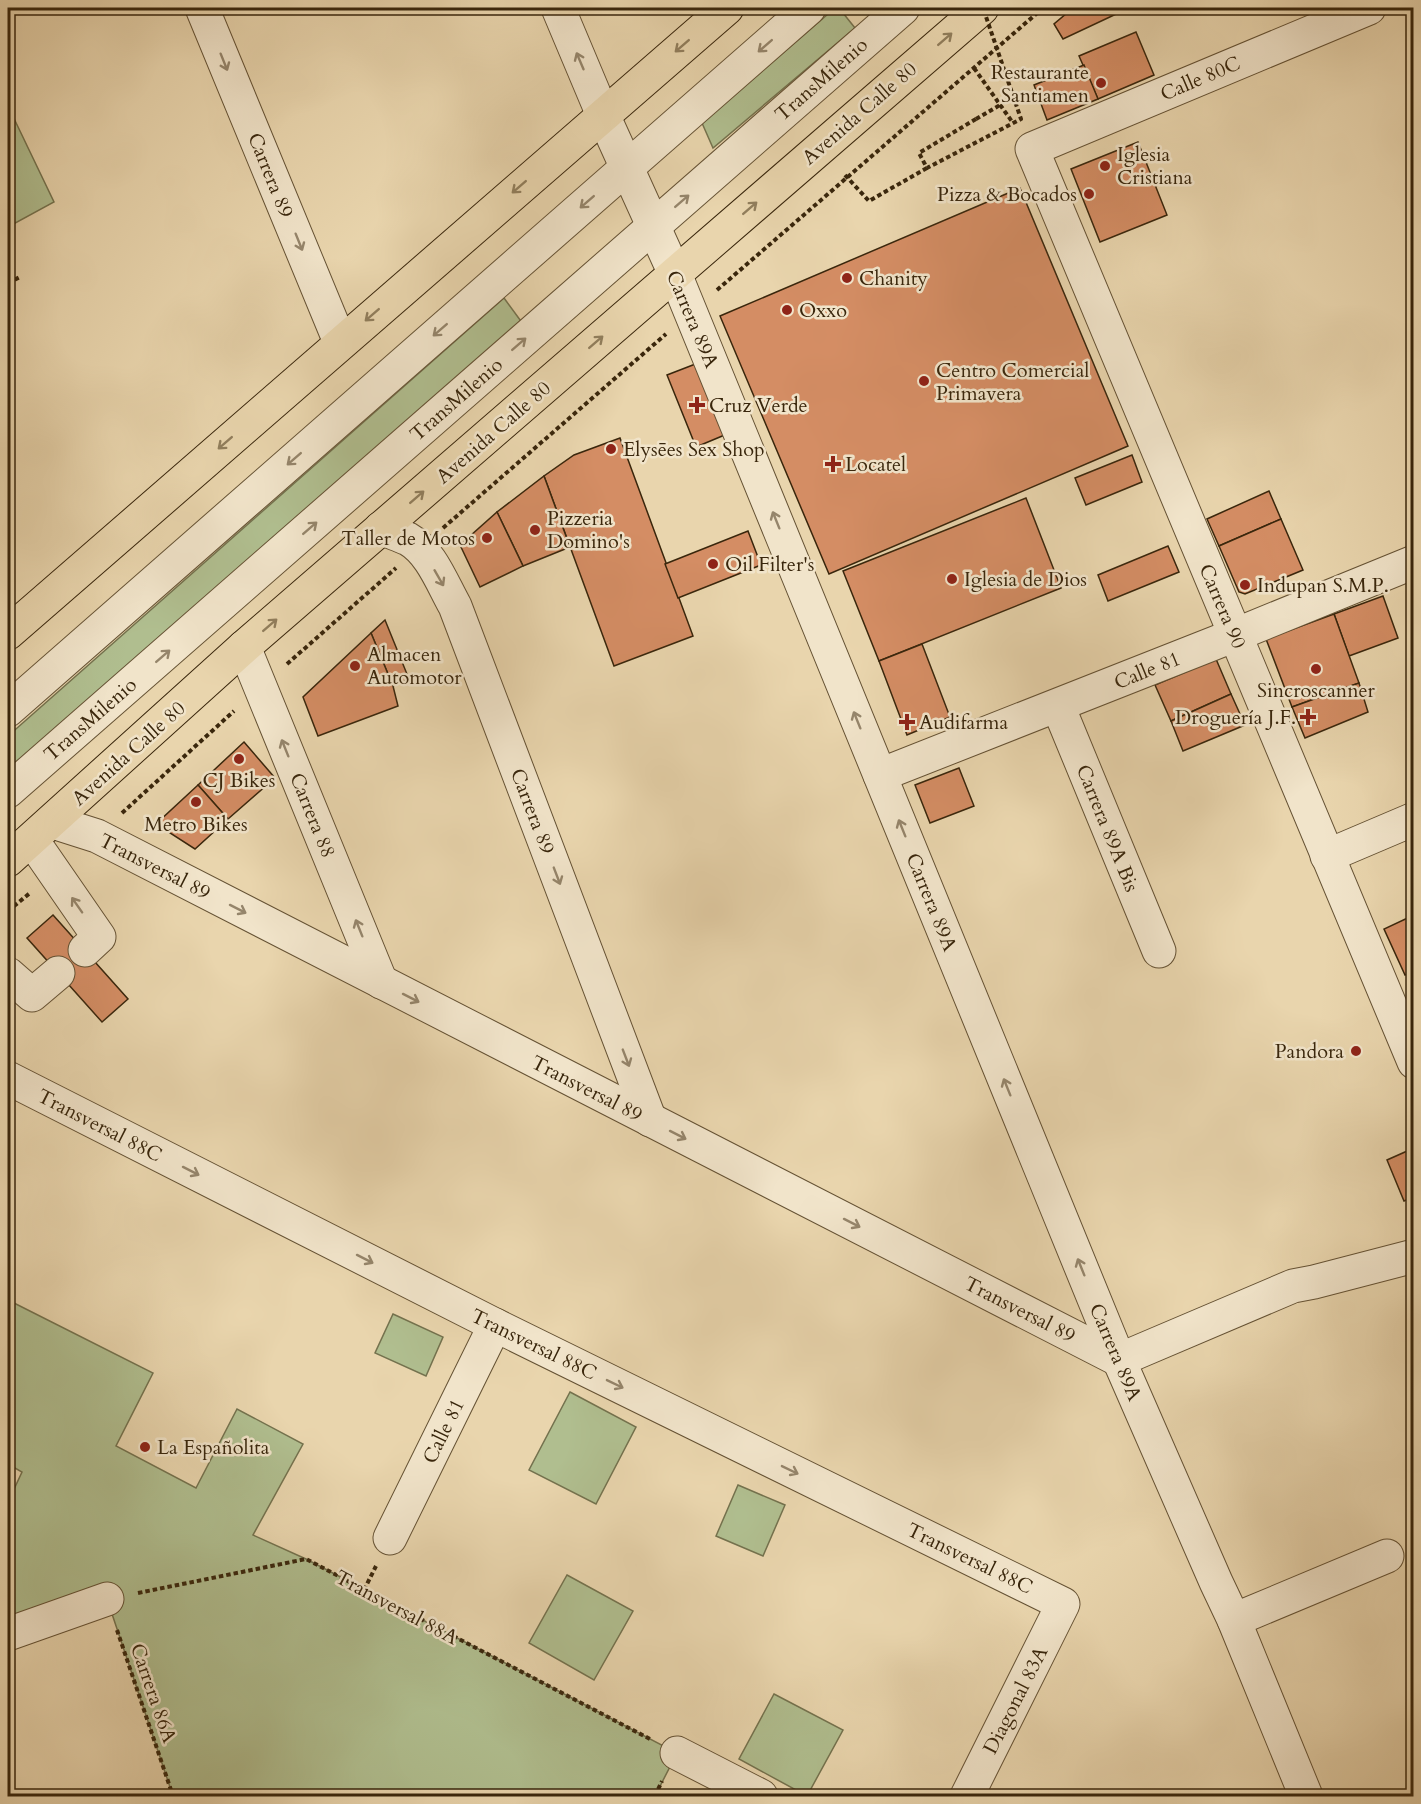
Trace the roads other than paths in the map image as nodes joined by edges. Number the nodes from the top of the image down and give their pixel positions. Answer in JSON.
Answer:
{"nodes":[{"id":1,"x":202,"y":8,"type":"edge"},
{"id":2,"x":558,"y":8,"type":"edge"},
{"id":3,"x":727,"y":8,"type":"edge"},
{"id":4,"x":809,"y":8,"type":"edge"},
{"id":5,"x":903,"y":8,"type":"edge"},
{"id":6,"x":982,"y":8,"type":"edge"},
{"id":7,"x":1369,"y":8,"type":"edge"},
{"id":8,"x":603,"y":115,"type":"junction"},
{"id":9,"x":1032,"y":149,"type":"joint"},
{"id":10,"x":627,"y":168,"type":"junction"},
{"id":11,"x":653,"y":227,"type":"junction"},
{"id":12,"x":675,"y":274,"type":"junction"},
{"id":13,"x":340,"y":342,"type":"junction"},
{"id":14,"x":381,"y":528,"type":"junction"},
{"id":15,"x":1413,"y":562,"type":"edge"},
{"id":16,"x":8,"y":633,"type":"edge"},
{"id":17,"x":1235,"y":635,"type":"junction"},
{"id":18,"x":244,"y":647,"type":"junction"},
{"id":19,"x":1058,"y":706,"type":"junction"},
{"id":20,"x":8,"y":710,"type":"edge"},
{"id":21,"x":880,"y":774,"type":"junction"},
{"id":22,"x":8,"y":791,"type":"edge"},
{"id":23,"x":1413,"y":819,"type":"edge"},
{"id":24,"x":31,"y":841,"type":"edge"},
{"id":25,"x":1327,"y":856,"type":"junction"},
{"id":26,"x":85,"y":950,"type":"dead end"},
{"id":27,"x":1159,"y":951,"type":"dead end"},
{"id":28,"x":58,"y":973,"type":"dead end"},
{"id":29,"x":8,"y":974,"type":"edge"},
{"id":30,"x":381,"y":982,"type":"junction"},
{"id":31,"x":1411,"y":1050,"type":"edge"},
{"id":32,"x":8,"y":1078,"type":"edge"},
{"id":33,"x":650,"y":1120,"type":"junction"},
{"id":34,"x":1413,"y":1256,"type":"edge"},
{"id":35,"x":495,"y":1325,"type":"junction"},
{"id":36,"x":1119,"y":1360,"type":"junction"},
{"id":37,"x":390,"y":1538,"type":"dead end"},
{"id":38,"x":1387,"y":1556,"type":"dead end"},
{"id":39,"x":107,"y":1599,"type":"road end"},
{"id":40,"x":1063,"y":1604,"type":"joint"},
{"id":41,"x":1234,"y":1620,"type":"junction"},
{"id":42,"x":8,"y":1634,"type":"edge"},
{"id":43,"x":677,"y":1753,"type":"road end"},
{"id":44,"x":761,"y":1797,"type":"edge"},
{"id":45,"x":967,"y":1797,"type":"edge"},
{"id":46,"x":1306,"y":1797,"type":"edge"}],
"edges":[{"from":1,"to":13,"type":"street","name":"Carrera 89","one_way":true},
{"from":8,"to":2,"type":"street","name":"Carrera 89A","one_way":true},
{"from":3,"to":8,"type":"highway","one_way":true},
{"from":4,"to":10,"type":"street","one_way":true},
{"from":11,"to":5,"type":"street","name":"TransMilenio","one_way":true},
{"from":12,"to":6,"type":"highway","name":"Avenida Calle 80","one_way":true},
{"from":7,"to":9,"type":"street","name":"Calle 80C"},
{"from":8,"to":10,"type":"street","name":"Carrera 89A"},
{"from":8,"to":13,"type":"highway","one_way":true},
{"from":9,"to":17,"type":"street","name":"Carrera 90"},
{"from":10,"to":11,"type":"street","name":"Carrera 89A"},
{"from":10,"to":20,"type":"street","one_way":true},
{"from":11,"to":12,"type":"street","name":"Carrera 89A"},
{"from":22,"to":11,"type":"street","name":"TransMilenio","one_way":true},
{"from":14,"to":12,"type":"highway","name":"Avenida Calle 80","one_way":true},
{"from":21,"to":12,"type":"street","name":"Carrera 89A","one_way":true},
{"from":13,"to":16,"type":"highway","one_way":true},
{"from":18,"to":14,"type":"highway","name":"Avenida Calle 80","one_way":true},
{"from":14,"to":33,"type":"street","name":"Carrera 89","one_way":true},
{"from":15,"to":17,"type":"street","name":"Calle 81"},
{"from":17,"to":19,"type":"street","name":"Calle 81"},
{"from":17,"to":25,"type":"street","name":"Carrera 90"},
{"from":18,"to":24,"type":"highway","name":"Avenida Calle 80"},
{"from":30,"to":18,"type":"street","name":"Carrera 88","one_way":true},
{"from":19,"to":21,"type":"street","name":"Calle 81"},
{"from":19,"to":27,"type":"street","name":"Carrera 89A Bis"},
{"from":36,"to":21,"type":"street","name":"Carrera 89A","one_way":true},
{"from":23,"to":25,"type":"street"},
{"from":26,"to":24,"type":"street","one_way":true},
{"from":24,"to":30,"type":"street","name":"Transversal 89","one_way":true},
{"from":25,"to":31,"type":"street","name":"Carrera 90"},
{"from":28,"to":29,"type":"street"},
{"from":30,"to":33,"type":"street","name":"Transversal 89","one_way":true},
{"from":32,"to":35,"type":"street","name":"Transversal 88C","one_way":true},
{"from":33,"to":36,"type":"street","name":"Transversal 89","one_way":true},
{"from":34,"to":36,"type":"street"},
{"from":35,"to":37,"type":"street","name":"Calle 81"},
{"from":35,"to":40,"type":"street","name":"Transversal 88C","one_way":true},
{"from":36,"to":41,"type":"street","name":"Carrera 89A"},
{"from":38,"to":41,"type":"street"},
{"from":39,"to":42,"type":"street"},
{"from":40,"to":45,"type":"street","name":"Diagonal 83A"},
{"from":41,"to":46,"type":"street","name":"Carrera 89A"},
{"from":43,"to":44,"type":"street"}]}
